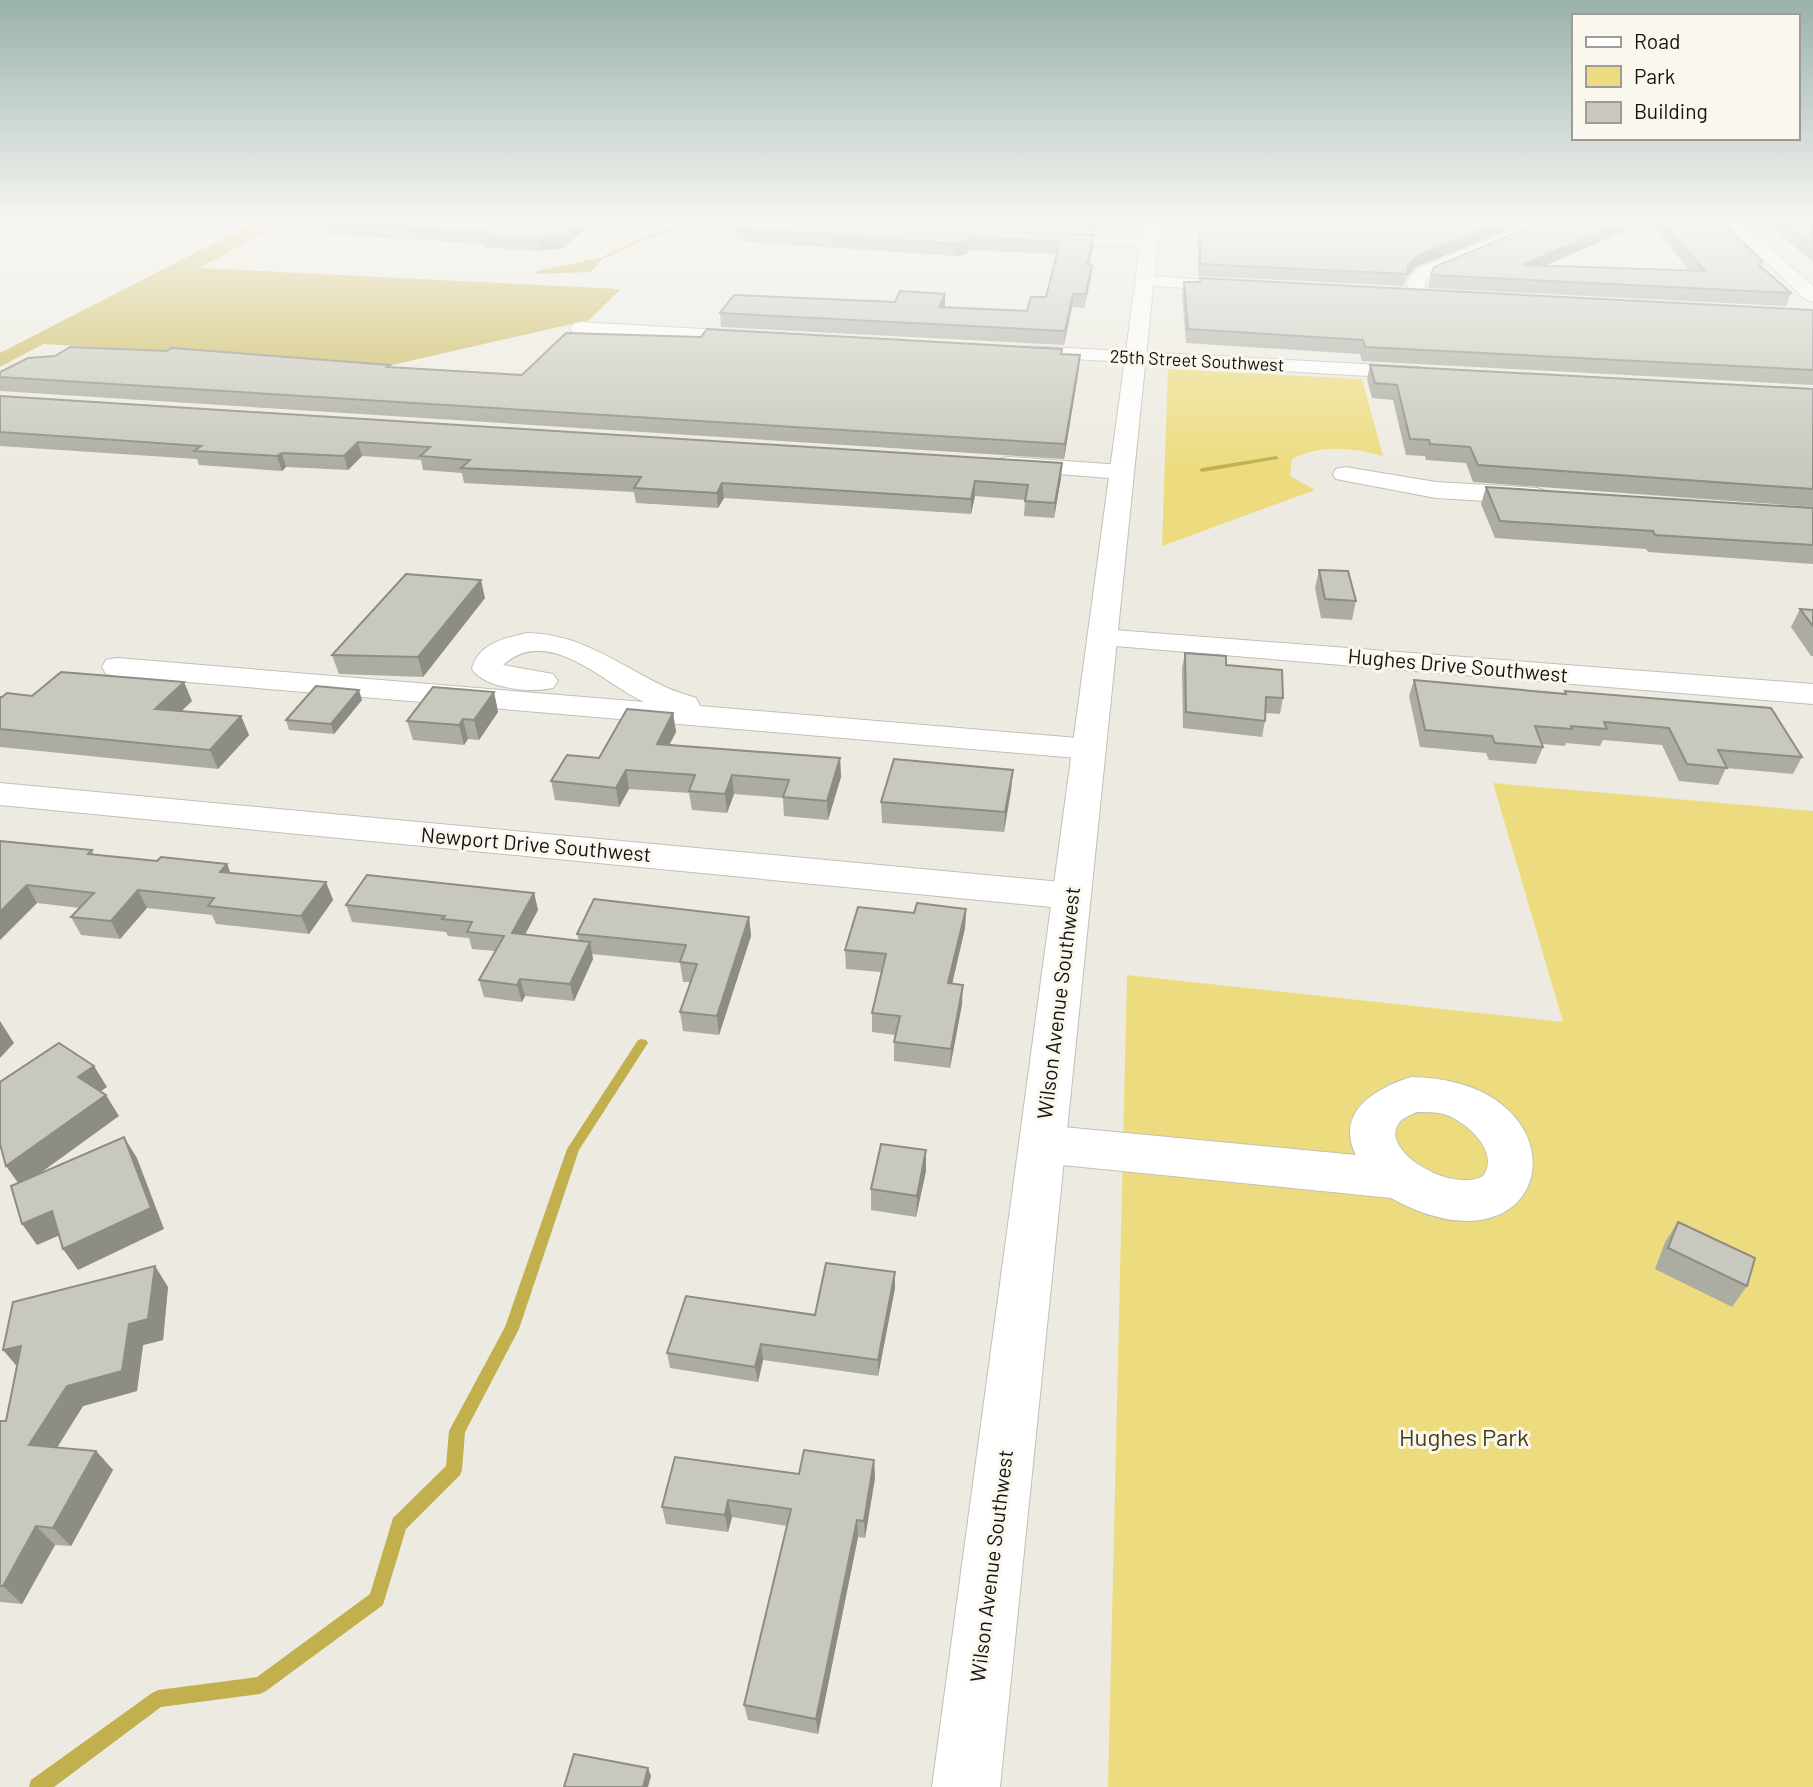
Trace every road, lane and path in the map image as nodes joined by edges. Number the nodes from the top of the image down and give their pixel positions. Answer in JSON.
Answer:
{"nodes":[{"id":1,"x":1142,"y":301,"type":"edge"},
{"id":2,"x":580,"y":328,"type":"dead end"},
{"id":3,"x":771,"y":338,"type":"edge"},
{"id":4,"x":1003,"y":351,"type":"edge"},
{"id":5,"x":1135,"y":358,"type":"junction"},
{"id":6,"x":1440,"y":374,"type":"edge"},
{"id":7,"x":980,"y":463,"type":"edge"},
{"id":8,"x":1121,"y":472,"type":"junction"},
{"id":9,"x":1345,"y":474,"type":"dead end"},
{"id":10,"x":1562,"y":498,"type":"edge"},
{"id":11,"x":1102,"y":638,"type":"junction"},
{"id":12,"x":117,"y":667,"type":"dead end"},
{"id":13,"x":644,"y":689,"type":"dead end"},
{"id":14,"x":1813,"y":694,"type":"edge"},
{"id":15,"x":720,"y":717,"type":"junction"},
{"id":16,"x":1089,"y":749,"type":"junction"},
{"id":17,"x":0,"y":794,"type":"edge"},
{"id":18,"x":1072,"y":896,"type":"junction"},
{"id":19,"x":1042,"y":1144,"type":"junction"},
{"id":20,"x":1399,"y":1179,"type":"dead end"},
{"id":21,"x":966,"y":1787,"type":"edge"}],
"edges":[{"from":1,"to":5,"type":"street","name":"Wilson Avenue Southwest"},
{"from":2,"to":3,"type":"street"},
{"from":4,"to":5,"type":"street","name":"25th Street Southwest"},
{"from":5,"to":6,"type":"street","name":"25th Street Southwest"},
{"from":5,"to":8,"type":"street","name":"Wilson Avenue Southwest"},
{"from":7,"to":8,"type":"street"},
{"from":8,"to":11,"type":"street","name":"Wilson Avenue Southwest"},
{"from":9,"to":10,"type":"street"},
{"from":11,"to":14,"type":"street","name":"Hughes Drive Southwest"},
{"from":11,"to":16,"type":"street","name":"Wilson Avenue Southwest"},
{"from":12,"to":15,"type":"street"},
{"from":13,"to":15,"type":"street"},
{"from":15,"to":16,"type":"street"},
{"from":16,"to":18,"type":"street","name":"Wilson Avenue Southwest"},
{"from":17,"to":18,"type":"street","name":"Newport Drive Southwest"},
{"from":18,"to":19,"type":"street","name":"Wilson Avenue Southwest"},
{"from":19,"to":20,"type":"street"},
{"from":19,"to":21,"type":"street","name":"Wilson Avenue Southwest"}]}
